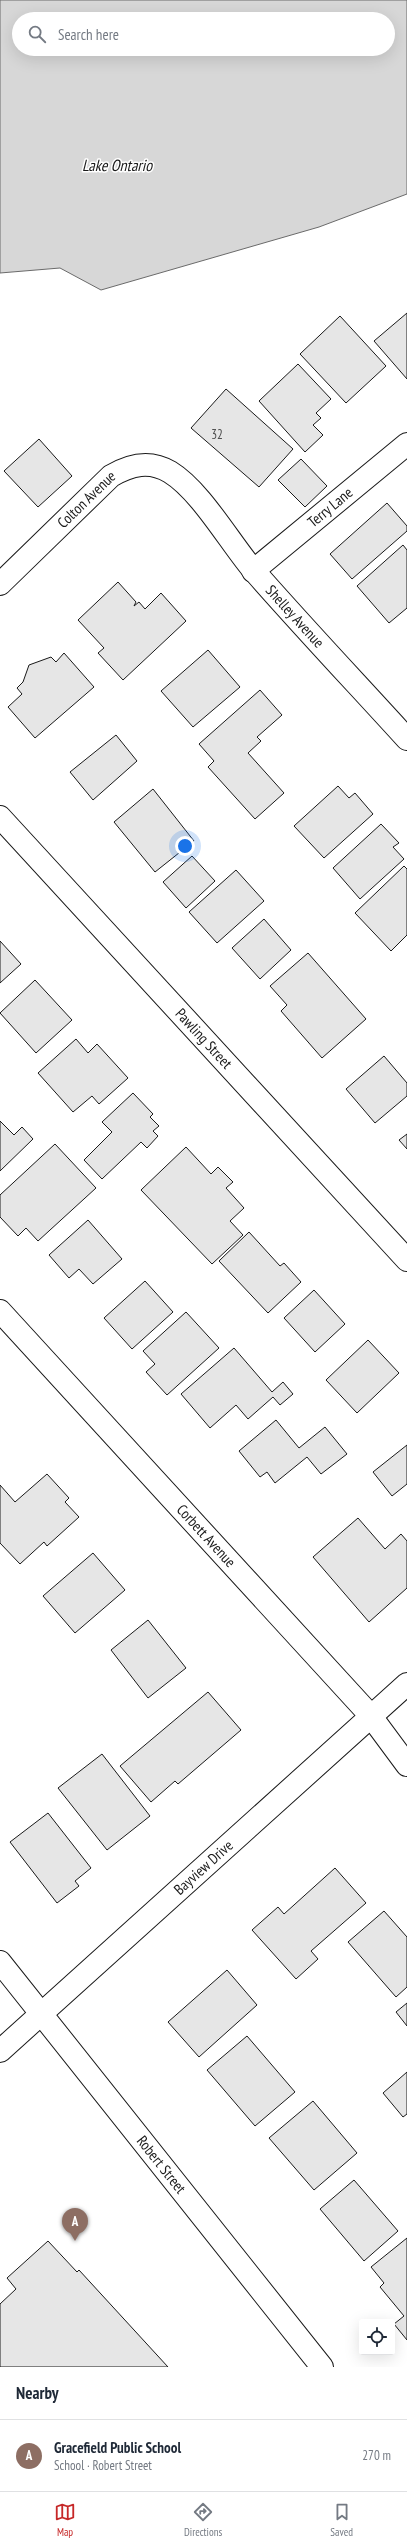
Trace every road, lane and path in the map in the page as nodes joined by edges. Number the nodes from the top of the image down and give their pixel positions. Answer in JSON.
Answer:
{"nodes":[{"id":1,"x":407,"y":444,"type":"edge"},
{"id":2,"x":189,"y":488,"type":"joint"},
{"id":3,"x":253,"y":571,"type":"junction"},
{"id":4,"x":0,"y":584,"type":"edge"},
{"id":5,"x":407,"y":739,"type":"edge"},
{"id":6,"x":0,"y":817,"type":"edge"},
{"id":7,"x":407,"y":1260,"type":"edge"},
{"id":8,"x":0,"y":1311,"type":"edge"},
{"id":9,"x":407,"y":1684,"type":"edge"},
{"id":10,"x":370,"y":1715,"type":"junction"},
{"id":11,"x":407,"y":1765,"type":"edge"},
{"id":12,"x":0,"y":1962,"type":"edge"},
{"id":13,"x":42,"y":2013,"type":"junction"},
{"id":14,"x":0,"y":2051,"type":"edge"},
{"id":15,"x":322,"y":2367,"type":"edge"}],
"edges":[{"from":1,"to":3,"type":"street","name":"Terry Lane"},
{"from":2,"to":3,"type":"street","name":"Shelley Avenue"},
{"from":2,"to":4,"type":"street","name":"Colton Avenue"},
{"from":3,"to":5,"type":"street","name":"Shelley Avenue"},
{"from":6,"to":7,"type":"street","name":"Pawling Street"},
{"from":8,"to":10,"type":"street","name":"Corbett Avenue"},
{"from":9,"to":10,"type":"street","name":"Bayview Drive"},
{"from":10,"to":11,"type":"street","name":"Corbett Avenue"},
{"from":10,"to":13,"type":"street","name":"Bayview Drive"},
{"from":12,"to":13,"type":"street","name":"Robert Street"},
{"from":13,"to":14,"type":"street","name":"Bayview Drive"},
{"from":13,"to":15,"type":"street","name":"Robert Street"}]}
